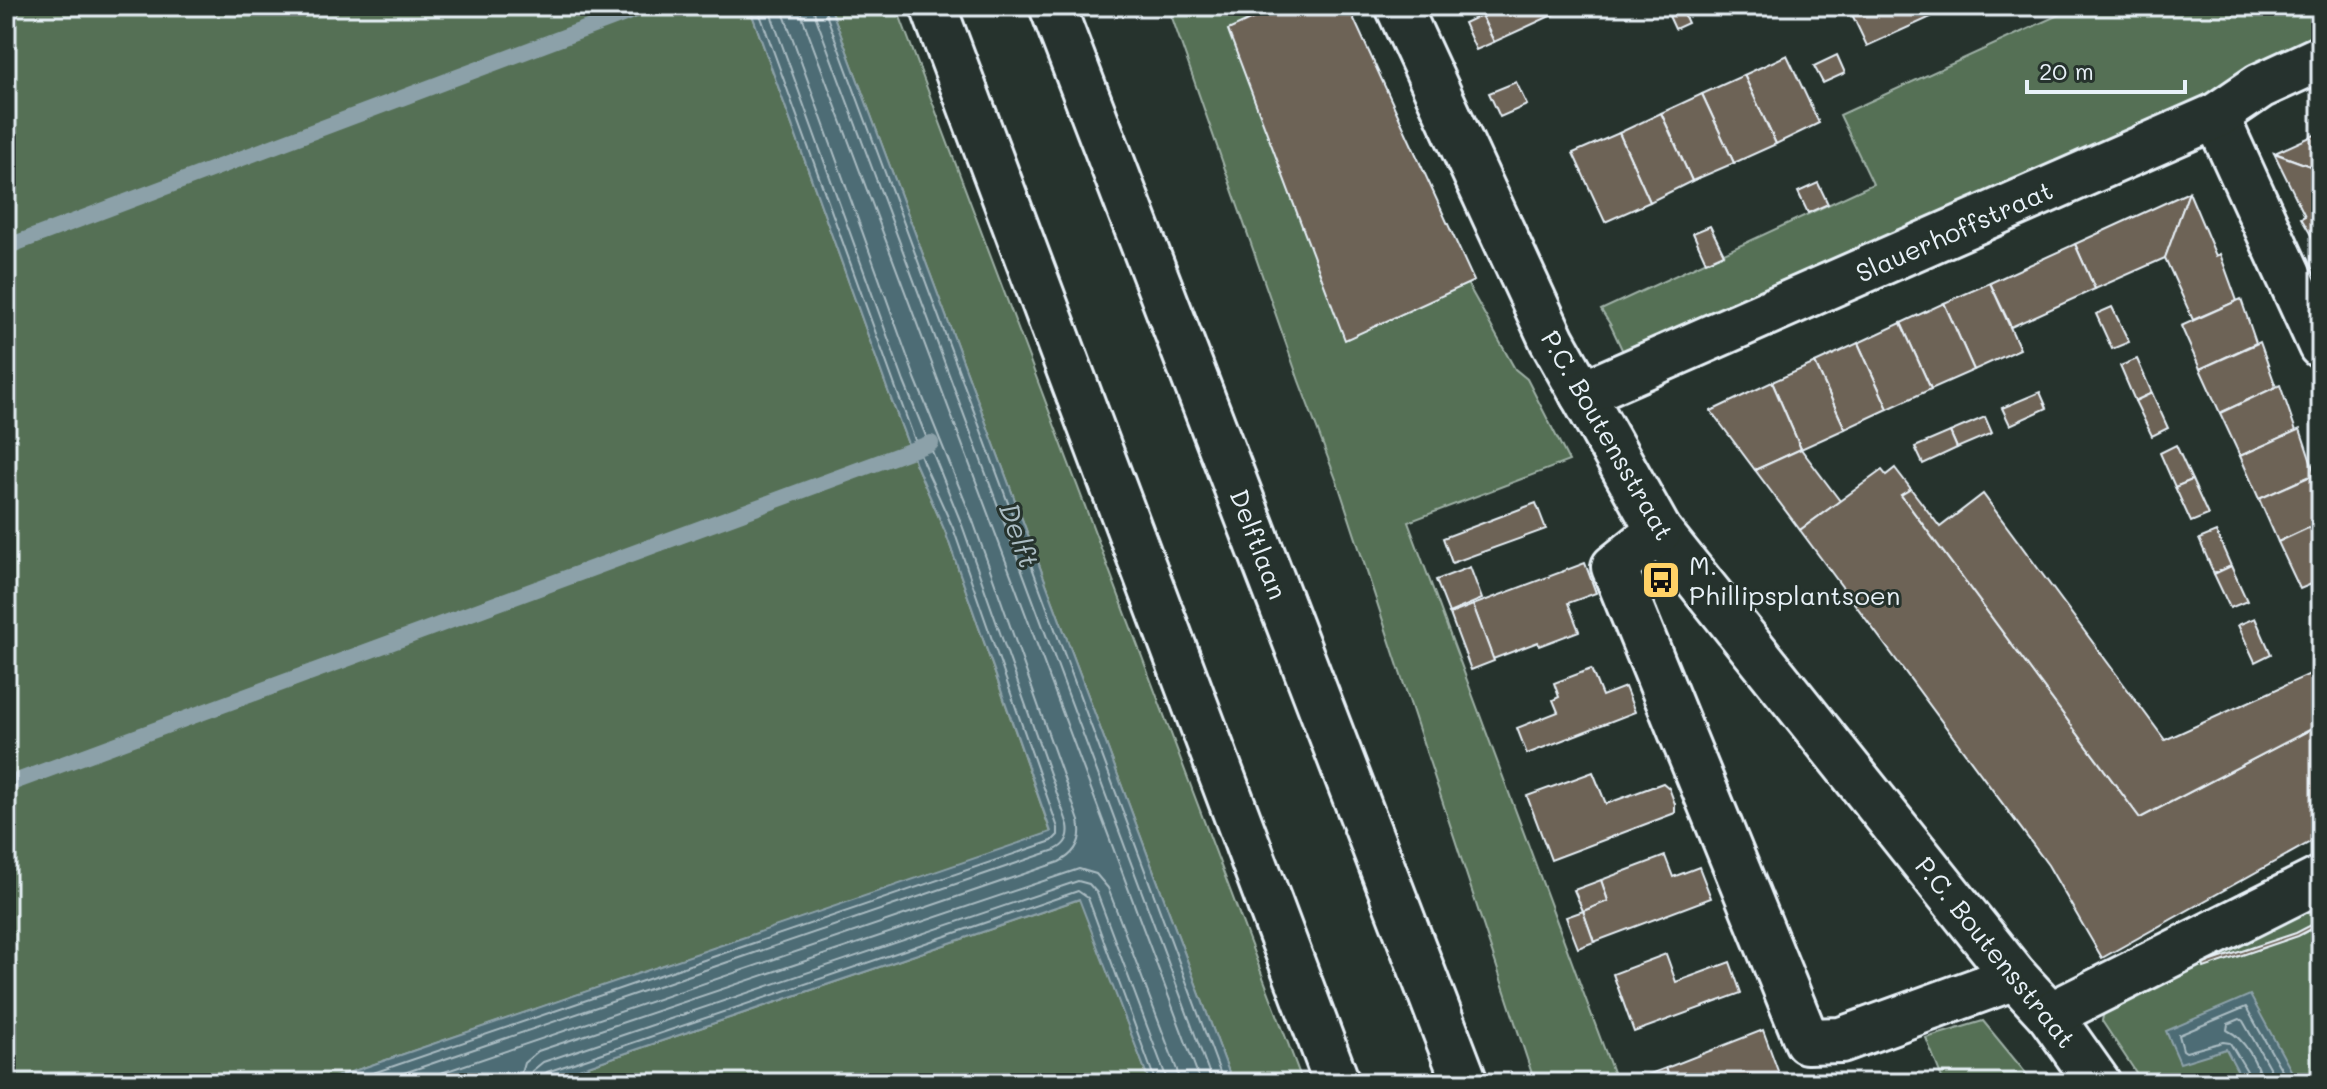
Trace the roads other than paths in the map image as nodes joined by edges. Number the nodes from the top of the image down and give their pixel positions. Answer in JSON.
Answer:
{"nodes":[{"id":1,"x":933,"y":6,"type":"edge"},
{"id":2,"x":1052,"y":6,"type":"edge"},
{"id":3,"x":1398,"y":6,"type":"edge"},
{"id":4,"x":2321,"y":58,"type":"edge"},
{"id":5,"x":2216,"y":116,"type":"junction"},
{"id":6,"x":2321,"y":346,"type":"edge"},
{"id":7,"x":1582,"y":394,"type":"junction"},
{"id":8,"x":1659,"y":531,"type":"junction"},
{"id":9,"x":2321,"y":879,"type":"edge"},
{"id":10,"x":2015,"y":977,"type":"junction"},
{"id":11,"x":2050,"y":1015,"type":"junction"},
{"id":12,"x":1337,"y":1083,"type":"edge"},
{"id":13,"x":1465,"y":1083,"type":"edge"},
{"id":14,"x":2098,"y":1083,"type":"edge"}],
"edges":[{"from":1,"to":12,"type":"street"},
{"from":2,"to":13,"type":"street","name":"Delftlaan"},
{"from":3,"to":7,"type":"street","name":"P.C. Boutensstraat"},
{"from":4,"to":5,"type":"street","name":"Slauerhoffstraat"},
{"from":5,"to":6,"type":"street"},
{"from":5,"to":7,"type":"street","name":"Slauerhoffstraat"},
{"from":7,"to":8,"type":"street","name":"P.C. Boutensstraat"},
{"from":8,"to":10,"type":"street","name":"P.C. Boutensstraat"},
{"from":8,"to":10,"type":"street"},
{"from":9,"to":11,"type":"street"},
{"from":10,"to":11,"type":"street","name":"P.C. Boutensstraat"},
{"from":11,"to":14,"type":"street","name":"P.C. Boutensstraat"}]}
